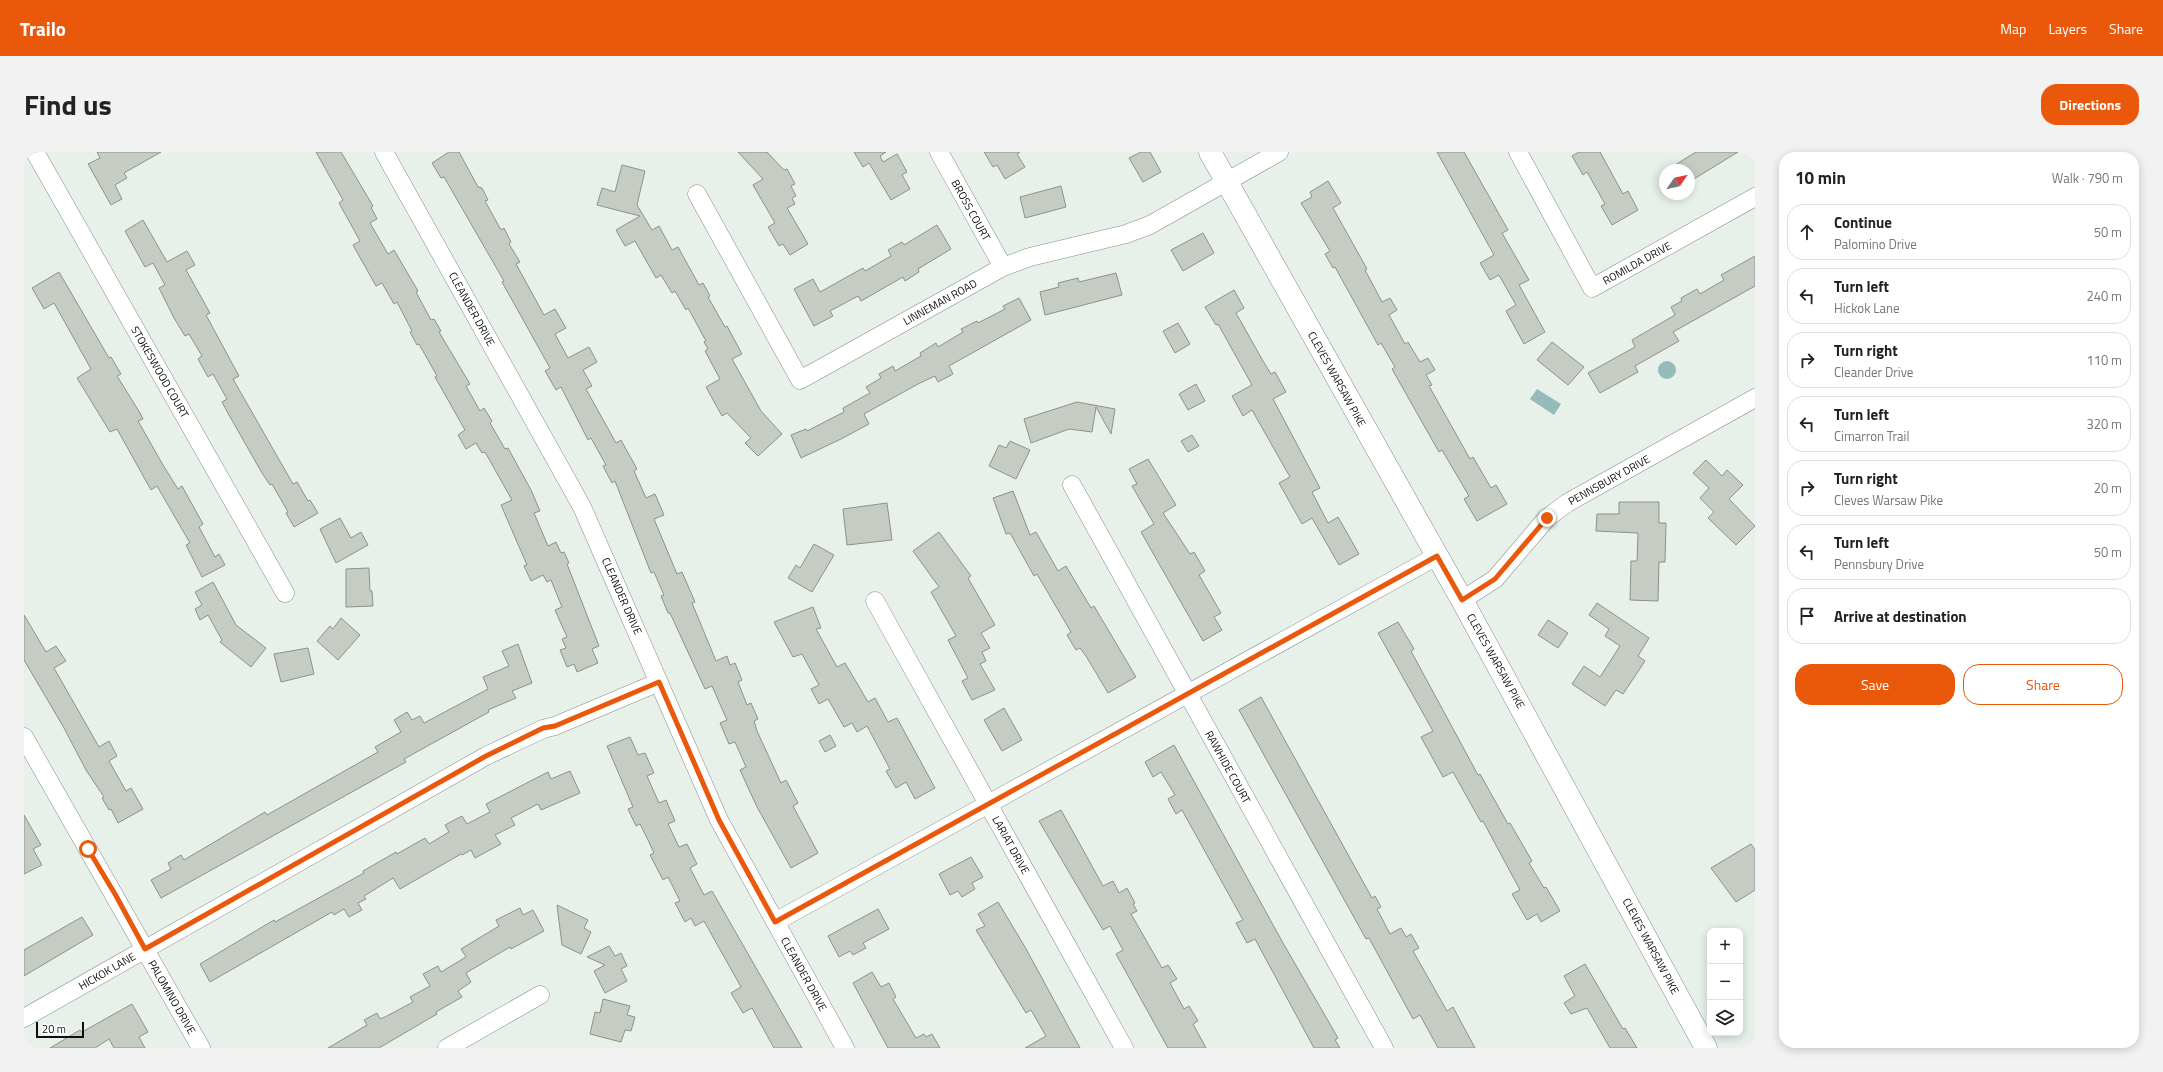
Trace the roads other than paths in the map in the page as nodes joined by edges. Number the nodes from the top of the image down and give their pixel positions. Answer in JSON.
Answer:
{"nodes":[{"id":1,"x":31,"y":152,"type":"edge"},
{"id":2,"x":36,"y":152,"type":"edge"},
{"id":3,"x":384,"y":152,"type":"edge"},
{"id":4,"x":939,"y":152,"type":"edge"},
{"id":5,"x":1210,"y":152,"type":"edge"},
{"id":6,"x":1279,"y":152,"type":"edge"},
{"id":7,"x":1518,"y":152,"type":"edge"},
{"id":8,"x":24,"y":156,"type":"edge"},
{"id":9,"x":1227,"y":182,"type":"junction"},
{"id":10,"x":697,"y":194,"type":"dead end"},
{"id":11,"x":1755,"y":197,"type":"edge"},
{"id":12,"x":1003,"y":267,"type":"junction"},
{"id":13,"x":1755,"y":398,"type":"edge"},
{"id":14,"x":1072,"y":485,"type":"dead end"},
{"id":15,"x":1437,"y":556,"type":"junction"},
{"id":16,"x":285,"y":593,"type":"dead end"},
{"id":17,"x":1462,"y":600,"type":"junction"},
{"id":18,"x":875,"y":601,"type":"dead end"},
{"id":19,"x":659,"y":682,"type":"junction"},
{"id":20,"x":1188,"y":694,"type":"junction"},
{"id":21,"x":24,"y":737,"type":"edge"},
{"id":22,"x":988,"y":804,"type":"junction"},
{"id":23,"x":775,"y":922,"type":"junction"},
{"id":24,"x":145,"y":949,"type":"junction"},
{"id":25,"x":540,"y":995,"type":"dead end"},
{"id":26,"x":24,"y":1018,"type":"edge"},
{"id":27,"x":201,"y":1048,"type":"edge"},
{"id":28,"x":447,"y":1048,"type":"edge"},
{"id":29,"x":845,"y":1048,"type":"edge"},
{"id":30,"x":1124,"y":1048,"type":"edge"},
{"id":31,"x":1384,"y":1048,"type":"edge"},
{"id":32,"x":1706,"y":1048,"type":"edge"}],
"edges":[{"from":1,"to":8,"type":"street"},
{"from":2,"to":16,"type":"street","name":"STOKESWOOD COURT"},
{"from":3,"to":19,"type":"street","name":"CLEANDER DRIVE"},
{"from":4,"to":12,"type":"street","name":"BROSS COURT"},
{"from":5,"to":9,"type":"street","name":"CLEVES WARSAW PIKE"},
{"from":6,"to":9,"type":"street","name":"LINNEMAN ROAD"},
{"from":7,"to":11,"type":"street","name":"ROMILDA DRIVE"},
{"from":9,"to":12,"type":"street","name":"LINNEMAN ROAD"},
{"from":9,"to":15,"type":"street","name":"CLEVES WARSAW PIKE"},
{"from":10,"to":12,"type":"street","name":"LINNEMAN ROAD"},
{"from":13,"to":17,"type":"street","name":"PENNSBURY DRIVE"},
{"from":14,"to":20,"type":"street","name":"RAWHIDE COURT"},
{"from":15,"to":17,"type":"street","name":"CLEVES WARSAW PIKE"},
{"from":15,"to":20,"type":"street"},
{"from":17,"to":32,"type":"street","name":"CLEVES WARSAW PIKE"},
{"from":18,"to":22,"type":"street","name":"LARIAT DRIVE"},
{"from":19,"to":23,"type":"street","name":"CLEANDER DRIVE"},
{"from":19,"to":24,"type":"street","name":"HICKOK LANE"},
{"from":20,"to":22,"type":"street"},
{"from":20,"to":31,"type":"street","name":"RAWHIDE COURT"},
{"from":21,"to":24,"type":"street","name":"PALOMINO DRIVE"},
{"from":22,"to":23,"type":"street"},
{"from":22,"to":30,"type":"street","name":"LARIAT DRIVE"},
{"from":23,"to":29,"type":"street","name":"CLEANDER DRIVE"},
{"from":24,"to":26,"type":"street","name":"HICKOK LANE"},
{"from":24,"to":27,"type":"street","name":"PALOMINO DRIVE"},
{"from":25,"to":28,"type":"street"}]}
